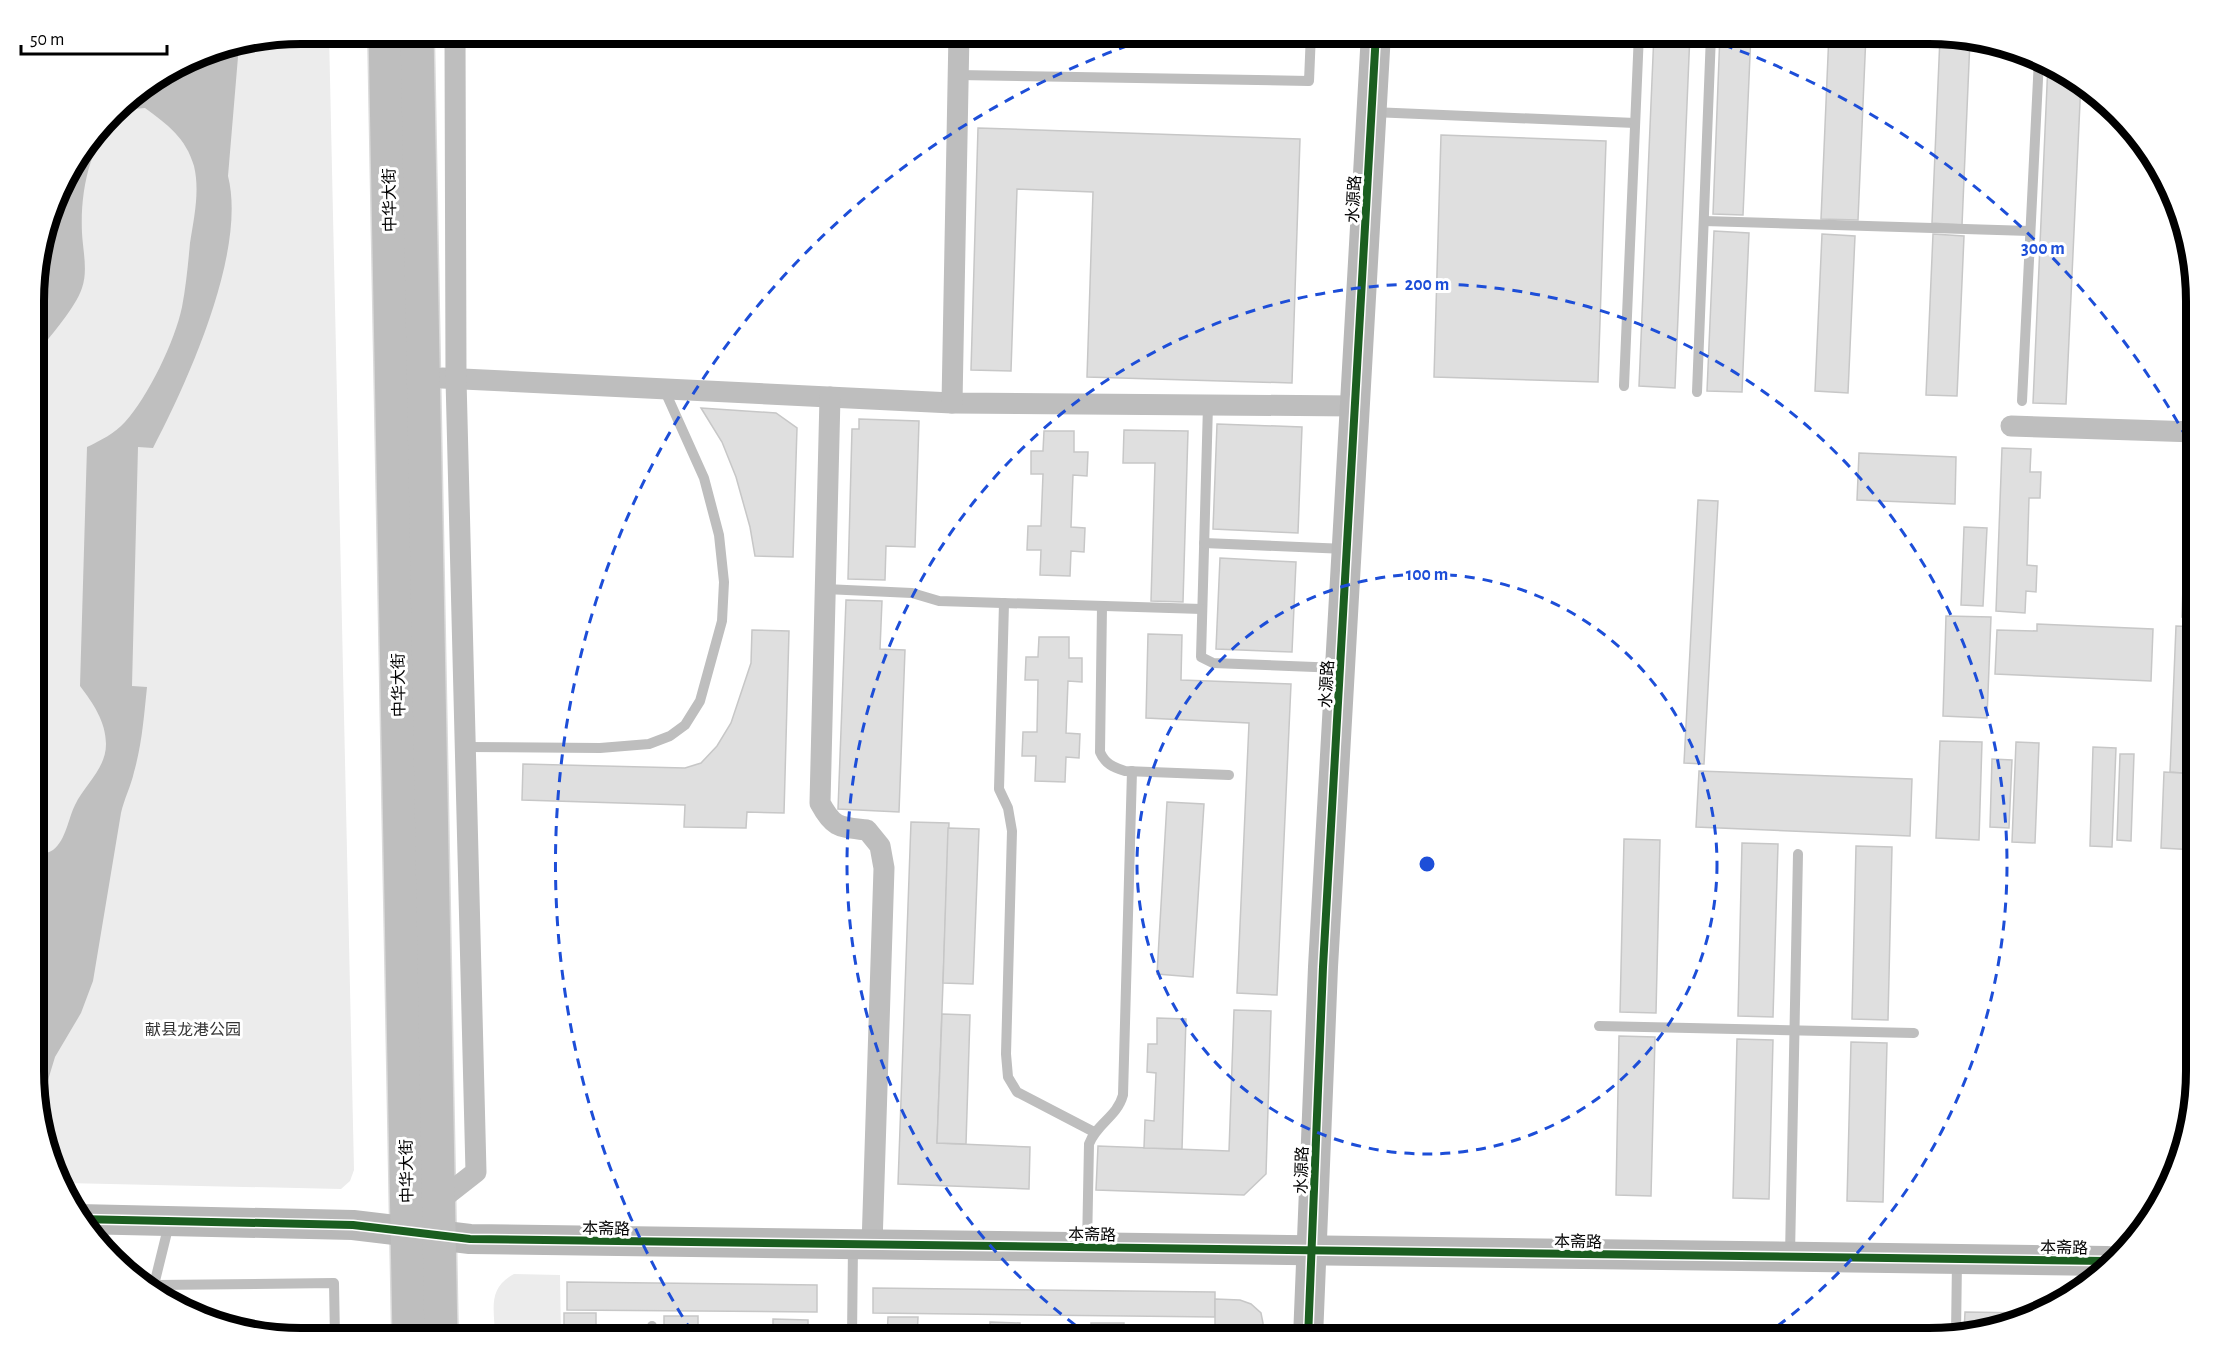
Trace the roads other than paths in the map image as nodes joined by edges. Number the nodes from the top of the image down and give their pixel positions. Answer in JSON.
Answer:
{"nodes":[{"id":1,"x":385,"y":44,"type":"edge"},
{"id":2,"x":417,"y":44,"type":"edge"},
{"id":3,"x":454,"y":44,"type":"edge"},
{"id":4,"x":959,"y":44,"type":"edge"},
{"id":5,"x":1311,"y":44,"type":"edge"},
{"id":6,"x":1375,"y":44,"type":"edge"},
{"id":7,"x":1639,"y":44,"type":"edge"},
{"id":8,"x":1711,"y":44,"type":"edge"},
{"id":9,"x":2039,"y":68,"type":"edge"},
{"id":10,"x":958,"y":75,"type":"junction"},
{"id":11,"x":1371,"y":112,"type":"junction"},
{"id":12,"x":1635,"y":123,"type":"junction"},
{"id":13,"x":1704,"y":221,"type":"junction"},
{"id":14,"x":2030,"y":231,"type":"junction"},
{"id":15,"x":424,"y":376,"type":"junction"},
{"id":16,"x":456,"y":379,"type":"junction"},
{"id":17,"x":1624,"y":386,"type":"dead end"},
{"id":18,"x":664,"y":388,"type":"junction"},
{"id":19,"x":1697,"y":392,"type":"dead end"},
{"id":20,"x":830,"y":397,"type":"junction"},
{"id":21,"x":2022,"y":401,"type":"dead end"},
{"id":22,"x":952,"y":403,"type":"junction"},
{"id":23,"x":1209,"y":405,"type":"junction"},
{"id":24,"x":1355,"y":406,"type":"junction"},
{"id":25,"x":2011,"y":426,"type":"dead end"},
{"id":26,"x":2186,"y":432,"type":"edge"},
{"id":27,"x":1204,"y":543,"type":"junction"},
{"id":28,"x":1347,"y":549,"type":"junction"},
{"id":29,"x":825,"y":589,"type":"junction"},
{"id":30,"x":1004,"y":603,"type":"junction"},
{"id":31,"x":1102,"y":606,"type":"junction"},
{"id":32,"x":1202,"y":609,"type":"junction"},
{"id":33,"x":1340,"y":668,"type":"junction"},
{"id":34,"x":466,"y":747,"type":"junction"},
{"id":35,"x":1132,"y":771,"type":"junction"},
{"id":36,"x":1229,"y":775,"type":"dead end"},
{"id":37,"x":1798,"y":854,"type":"dead end"},
{"id":38,"x":1599,"y":1026,"type":"dead end"},
{"id":39,"x":1794,"y":1030,"type":"junction"},
{"id":40,"x":1914,"y":1033,"type":"dead end"},
{"id":41,"x":1094,"y":1132,"type":"junction"},
{"id":42,"x":439,"y":1201,"type":"junction"},
{"id":43,"x":91,"y":1219,"type":"edge"},
{"id":44,"x":170,"y":1221,"type":"junction"},
{"id":45,"x":407,"y":1232,"type":"junction"},
{"id":46,"x":439,"y":1235,"type":"junction"},
{"id":47,"x":862,"y":1245,"type":"junction"},
{"id":48,"x":1087,"y":1248,"type":"junction"},
{"id":49,"x":1311,"y":1251,"type":"junction"},
{"id":50,"x":1790,"y":1257,"type":"junction"},
{"id":51,"x":1957,"y":1259,"type":"junction"},
{"id":52,"x":2101,"y":1262,"type":"edge"},
{"id":53,"x":156,"y":1282,"type":"edge"},
{"id":54,"x":165,"y":1289,"type":"edge"},
{"id":55,"x":1956,"y":1326,"type":"edge"},
{"id":56,"x":335,"y":1328,"type":"edge"},
{"id":57,"x":409,"y":1328,"type":"edge"},
{"id":58,"x":441,"y":1328,"type":"edge"},
{"id":59,"x":853,"y":1328,"type":"edge"},
{"id":60,"x":1308,"y":1328,"type":"edge"}],
"edges":[{"from":1,"to":45,"type":"main road","name":"中华大街"},
{"from":2,"to":15,"type":"main road","name":"中华大街"},
{"from":3,"to":16,"type":"street"},
{"from":4,"to":10,"type":"street"},
{"from":5,"to":10,"type":"lane"},
{"from":6,"to":11,"type":"street","name":"水源路"},
{"from":7,"to":12,"type":"lane"},
{"from":8,"to":13,"type":"lane"},
{"from":9,"to":14,"type":"lane"},
{"from":10,"to":22,"type":"street"},
{"from":11,"to":12,"type":"lane"},
{"from":11,"to":24,"type":"street","name":"水源路"},
{"from":12,"to":17,"type":"lane"},
{"from":13,"to":14,"type":"lane"},
{"from":13,"to":19,"type":"lane"},
{"from":14,"to":21,"type":"lane"},
{"from":15,"to":16,"type":"street"},
{"from":15,"to":42,"type":"main road","name":"中华大街"},
{"from":16,"to":18,"type":"street"},
{"from":16,"to":34,"type":"street"},
{"from":18,"to":20,"type":"street"},
{"from":18,"to":34,"type":"lane"},
{"from":20,"to":22,"type":"street"},
{"from":20,"to":29,"type":"street"},
{"from":22,"to":23,"type":"street"},
{"from":23,"to":24,"type":"street"},
{"from":23,"to":27,"type":"lane"},
{"from":24,"to":28,"type":"street","name":"水源路"},
{"from":25,"to":26,"type":"street"},
{"from":27,"to":28,"type":"lane"},
{"from":27,"to":32,"type":"lane"},
{"from":28,"to":33,"type":"street","name":"水源路"},
{"from":29,"to":30,"type":"lane"},
{"from":29,"to":47,"type":"street"},
{"from":30,"to":31,"type":"lane"},
{"from":30,"to":41,"type":"lane"},
{"from":31,"to":32,"type":"lane"},
{"from":31,"to":35,"type":"lane"},
{"from":32,"to":33,"type":"lane"},
{"from":33,"to":49,"type":"street","name":"水源路"},
{"from":34,"to":42,"type":"street"},
{"from":35,"to":36,"type":"lane"},
{"from":35,"to":41,"type":"lane"},
{"from":37,"to":39,"type":"lane"},
{"from":38,"to":39,"type":"lane"},
{"from":39,"to":40,"type":"lane"},
{"from":39,"to":50,"type":"lane"},
{"from":41,"to":48,"type":"lane"},
{"from":42,"to":46,"type":"main road","name":"中华大街"},
{"from":43,"to":44,"type":"street","name":"本斋路"},
{"from":44,"to":45,"type":"street","name":"本斋路"},
{"from":44,"to":53,"type":"lane"},
{"from":45,"to":46,"type":"street","name":"本斋路"},
{"from":45,"to":57,"type":"main road","name":"中华大街"},
{"from":46,"to":47,"type":"street","name":"本斋路"},
{"from":46,"to":58,"type":"main road","name":"中华大街"},
{"from":47,"to":48,"type":"street","name":"本斋路"},
{"from":47,"to":59,"type":"lane"},
{"from":48,"to":49,"type":"street","name":"本斋路"},
{"from":49,"to":50,"type":"street","name":"本斋路"},
{"from":49,"to":60,"type":"street","name":"水源路"},
{"from":50,"to":51,"type":"street","name":"本斋路"},
{"from":51,"to":52,"type":"street","name":"本斋路"},
{"from":51,"to":55,"type":"lane"},
{"from":54,"to":56,"type":"lane"}]}
